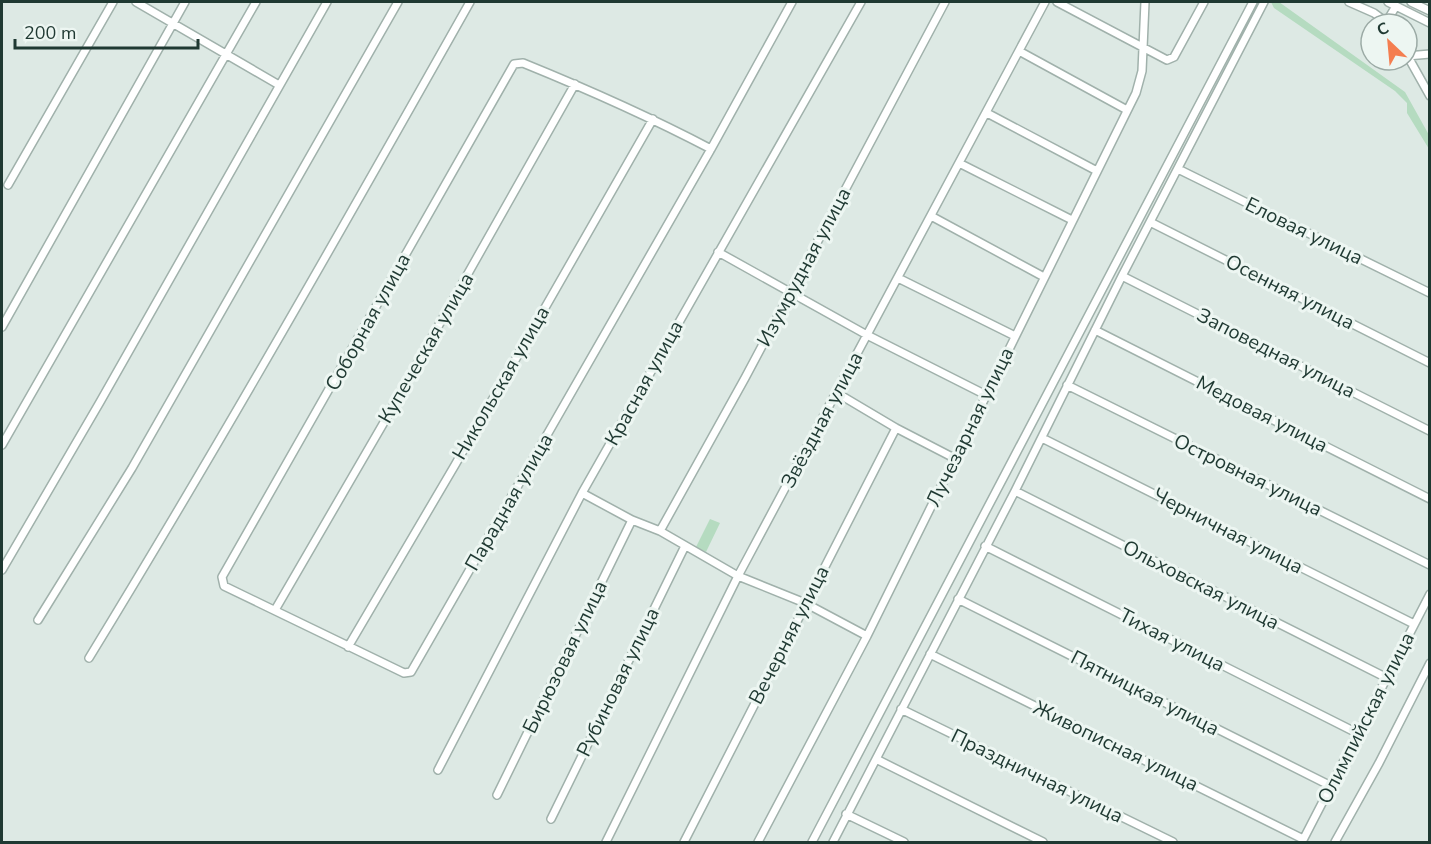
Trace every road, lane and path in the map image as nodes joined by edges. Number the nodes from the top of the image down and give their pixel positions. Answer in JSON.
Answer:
{"nodes":[{"id":1,"x":113,"y":2,"type":"edge"},
{"id":2,"x":136,"y":2,"type":"edge"},
{"id":3,"x":185,"y":2,"type":"edge"},
{"id":4,"x":256,"y":2,"type":"edge"},
{"id":5,"x":327,"y":2,"type":"edge"},
{"id":6,"x":398,"y":2,"type":"edge"},
{"id":7,"x":470,"y":2,"type":"edge"},
{"id":8,"x":792,"y":2,"type":"edge"},
{"id":9,"x":861,"y":2,"type":"edge"},
{"id":10,"x":945,"y":2,"type":"edge"},
{"id":11,"x":1045,"y":2,"type":"edge"},
{"id":12,"x":1057,"y":2,"type":"edge"},
{"id":13,"x":1146,"y":2,"type":"edge"},
{"id":14,"x":1204,"y":2,"type":"edge"},
{"id":15,"x":1253,"y":2,"type":"edge"},
{"id":16,"x":1264,"y":2,"type":"edge"},
{"id":17,"x":1349,"y":2,"type":"edge"},
{"id":18,"x":1388,"y":2,"type":"edge"},
{"id":19,"x":1411,"y":2,"type":"edge"},
{"id":20,"x":1396,"y":6,"type":"junction"},
{"id":21,"x":1430,"y":11,"type":"edge"},
{"id":22,"x":1368,"y":12,"type":"edge"},
{"id":23,"x":1393,"y":12,"type":"edge"},
{"id":24,"x":172,"y":23,"type":"junction"},
{"id":25,"x":1430,"y":23,"type":"edge"},
{"id":26,"x":1143,"y":47,"type":"junction"},
{"id":27,"x":1019,"y":51,"type":"junction"},
{"id":28,"x":225,"y":55,"type":"junction"},
{"id":29,"x":1416,"y":72,"type":"edge"},
{"id":30,"x":575,"y":84,"type":"junction"},
{"id":31,"x":279,"y":85,"type":"junction"},
{"id":32,"x":1430,"y":96,"type":"edge"},
{"id":33,"x":1127,"y":110,"type":"junction"},
{"id":34,"x":987,"y":113,"type":"junction"},
{"id":35,"x":653,"y":119,"type":"junction"},
{"id":36,"x":711,"y":149,"type":"junction"},
{"id":37,"x":959,"y":163,"type":"junction"},
{"id":38,"x":1178,"y":168,"type":"junction"},
{"id":39,"x":1097,"y":171,"type":"junction"},
{"id":40,"x":8,"y":185,"type":"dead end"},
{"id":41,"x":931,"y":216,"type":"junction"},
{"id":42,"x":1072,"y":220,"type":"junction"},
{"id":43,"x":1150,"y":222,"type":"junction"},
{"id":44,"x":718,"y":252,"type":"junction"},
{"id":45,"x":1122,"y":276,"type":"junction"},
{"id":46,"x":1044,"y":277,"type":"junction"},
{"id":47,"x":898,"y":278,"type":"junction"},
{"id":48,"x":791,"y":293,"type":"junction"},
{"id":49,"x":1430,"y":293,"type":"edge"},
{"id":50,"x":2,"y":327,"type":"edge"},
{"id":51,"x":1095,"y":330,"type":"junction"},
{"id":52,"x":867,"y":335,"type":"junction"},
{"id":53,"x":1015,"y":336,"type":"junction"},
{"id":54,"x":1430,"y":363,"type":"edge"},
{"id":55,"x":1067,"y":385,"type":"junction"},
{"id":56,"x":837,"y":393,"type":"junction"},
{"id":57,"x":986,"y":395,"type":"junction"},
{"id":58,"x":896,"y":428,"type":"junction"},
{"id":59,"x":1430,"y":430,"type":"edge"},
{"id":60,"x":1042,"y":438,"type":"junction"},
{"id":61,"x":2,"y":445,"type":"edge"},
{"id":62,"x":954,"y":458,"type":"junction"},
{"id":63,"x":1015,"y":492,"type":"junction"},
{"id":64,"x":582,"y":493,"type":"junction"},
{"id":65,"x":1430,"y":499,"type":"edge"},
{"id":66,"x":632,"y":520,"type":"junction"},
{"id":67,"x":660,"y":531,"type":"junction"},
{"id":68,"x":685,"y":546,"type":"junction"},
{"id":69,"x":986,"y":546,"type":"junction"},
{"id":70,"x":1430,"y":565,"type":"edge"},
{"id":71,"x":2,"y":570,"type":"edge"},
{"id":72,"x":738,"y":576,"type":"junction"},
{"id":73,"x":222,"y":583,"type":"joint"},
{"id":74,"x":1430,"y":594,"type":"edge"},
{"id":75,"x":958,"y":599,"type":"junction"},
{"id":76,"x":805,"y":603,"type":"junction"},
{"id":77,"x":275,"y":610,"type":"junction"},
{"id":78,"x":38,"y":620,"type":"dead end"},
{"id":79,"x":1414,"y":624,"type":"junction"},
{"id":80,"x":867,"y":636,"type":"junction"},
{"id":81,"x":348,"y":647,"type":"junction"},
{"id":82,"x":930,"y":654,"type":"junction"},
{"id":83,"x":89,"y":658,"type":"dead end"},
{"id":84,"x":1430,"y":663,"type":"edge"},
{"id":85,"x":1387,"y":678,"type":"junction"},
{"id":86,"x":901,"y":709,"type":"junction"},
{"id":87,"x":1359,"y":734,"type":"junction"},
{"id":88,"x":876,"y":759,"type":"junction"},
{"id":89,"x":438,"y":770,"type":"dead end"},
{"id":90,"x":1331,"y":786,"type":"junction"},
{"id":91,"x":497,"y":795,"type":"dead end"},
{"id":92,"x":846,"y":814,"type":"junction"},
{"id":93,"x":552,"y":819,"type":"dead end"},
{"id":94,"x":1302,"y":841,"type":"edge"},
{"id":95,"x":606,"y":843,"type":"edge"},
{"id":96,"x":684,"y":843,"type":"edge"},
{"id":97,"x":758,"y":843,"type":"edge"},
{"id":98,"x":812,"y":843,"type":"edge"},
{"id":99,"x":833,"y":843,"type":"edge"},
{"id":100,"x":904,"y":843,"type":"edge"},
{"id":101,"x":1043,"y":843,"type":"edge"},
{"id":102,"x":1173,"y":843,"type":"edge"},
{"id":103,"x":1335,"y":843,"type":"edge"}],
"edges":[{"from":1,"to":40,"type":"street"},
{"from":2,"to":24,"type":"street"},
{"from":3,"to":24,"type":"street"},
{"from":4,"to":28,"type":"street"},
{"from":5,"to":31,"type":"street"},
{"from":6,"to":78,"type":"street"},
{"from":7,"to":83,"type":"street"},
{"from":8,"to":36,"type":"street","name":"Парадная улица"},
{"from":9,"to":44,"type":"street","name":"Красная улица"},
{"from":10,"to":48,"type":"street","name":"Изумрудная улица"},
{"from":11,"to":27,"type":"street","name":"Звёздная улица"},
{"from":12,"to":26,"type":"street"},
{"from":13,"to":26,"type":"street","name":"Лучезарная улица"},
{"from":14,"to":26,"type":"street"},
{"from":15,"to":98,"type":"street"},
{"from":16,"to":38,"type":"street"},
{"from":17,"to":22,"type":"street"},
{"from":18,"to":20,"type":"street"},
{"from":19,"to":21,"type":"street"},
{"from":20,"to":23,"type":"street"},
{"from":20,"to":25,"type":"street"},
{"from":24,"to":28,"type":"street"},
{"from":24,"to":50,"type":"street"},
{"from":26,"to":33,"type":"street","name":"Лучезарная улица"},
{"from":27,"to":33,"type":"street"},
{"from":27,"to":34,"type":"street","name":"Звёздная улица"},
{"from":28,"to":31,"type":"street"},
{"from":28,"to":61,"type":"street"},
{"from":29,"to":32,"type":"street"},
{"from":30,"to":35,"type":"street"},
{"from":30,"to":73,"type":"street","name":"Соборная улица"},
{"from":30,"to":77,"type":"street","name":"Купеческая улица"},
{"from":31,"to":71,"type":"street"},
{"from":33,"to":39,"type":"street","name":"Лучезарная улица"},
{"from":34,"to":37,"type":"street","name":"Звёздная улица"},
{"from":34,"to":39,"type":"street"},
{"from":35,"to":36,"type":"street"},
{"from":35,"to":81,"type":"street","name":"Никольская улица"},
{"from":36,"to":81,"type":"street","name":"Парадная улица"},
{"from":37,"to":41,"type":"street","name":"Звёздная улица"},
{"from":37,"to":42,"type":"street"},
{"from":38,"to":43,"type":"street"},
{"from":38,"to":49,"type":"street","name":"Еловая улица"},
{"from":39,"to":42,"type":"street","name":"Лучезарная улица"},
{"from":41,"to":46,"type":"street"},
{"from":41,"to":47,"type":"street","name":"Звёздная улица"},
{"from":42,"to":46,"type":"street","name":"Лучезарная улица"},
{"from":43,"to":45,"type":"street"},
{"from":43,"to":54,"type":"street","name":"Осенняя улица"},
{"from":44,"to":48,"type":"street"},
{"from":44,"to":64,"type":"street","name":"Красная улица"},
{"from":45,"to":51,"type":"street"},
{"from":45,"to":59,"type":"street","name":"Заповедная улица"},
{"from":46,"to":53,"type":"street","name":"Лучезарная улица"},
{"from":47,"to":52,"type":"street","name":"Звёздная улица"},
{"from":47,"to":53,"type":"street"},
{"from":48,"to":52,"type":"street"},
{"from":48,"to":67,"type":"street","name":"Изумрудная улица"},
{"from":51,"to":55,"type":"street"},
{"from":51,"to":65,"type":"street","name":"Медовая улица"},
{"from":52,"to":56,"type":"street","name":"Звёздная улица"},
{"from":52,"to":57,"type":"street"},
{"from":53,"to":57,"type":"street","name":"Лучезарная улица"},
{"from":55,"to":60,"type":"street"},
{"from":55,"to":70,"type":"street","name":"Островная улица"},
{"from":56,"to":58,"type":"street"},
{"from":56,"to":72,"type":"street","name":"Звёздная улица"},
{"from":57,"to":62,"type":"street","name":"Лучезарная улица"},
{"from":58,"to":62,"type":"street"},
{"from":58,"to":76,"type":"street","name":"Вечерняя улица"},
{"from":60,"to":63,"type":"street"},
{"from":60,"to":79,"type":"street","name":"Черничная улица"},
{"from":62,"to":80,"type":"street","name":"Лучезарная улица"},
{"from":63,"to":69,"type":"street"},
{"from":63,"to":85,"type":"street","name":"Ольховская улица"},
{"from":64,"to":66,"type":"street"},
{"from":64,"to":89,"type":"street","name":"Красная улица"},
{"from":66,"to":67,"type":"street"},
{"from":66,"to":91,"type":"street","name":"Бирюзовая улица"},
{"from":67,"to":68,"type":"street"},
{"from":68,"to":72,"type":"street"},
{"from":68,"to":93,"type":"street","name":"Рубиновая улица"},
{"from":69,"to":75,"type":"street"},
{"from":69,"to":87,"type":"street","name":"Тихая улица"},
{"from":72,"to":76,"type":"street"},
{"from":72,"to":95,"type":"street","name":"Звёздная улица"},
{"from":73,"to":77,"type":"street","name":"Парадная улица"},
{"from":74,"to":79,"type":"street","name":"Олимпийская улица"},
{"from":75,"to":82,"type":"street"},
{"from":75,"to":90,"type":"street","name":"Пятницкая улица"},
{"from":76,"to":80,"type":"street"},
{"from":76,"to":96,"type":"street","name":"Вечерняя улица"},
{"from":77,"to":81,"type":"street","name":"Парадная улица"},
{"from":79,"to":85,"type":"street","name":"Олимпийская улица"},
{"from":80,"to":97,"type":"street","name":"Лучезарная улица"},
{"from":82,"to":86,"type":"street"},
{"from":82,"to":94,"type":"street","name":"Живописная улица"},
{"from":84,"to":103,"type":"street","name":"Олимпийская улица"},
{"from":85,"to":87,"type":"street","name":"Олимпийская улица"},
{"from":86,"to":88,"type":"street"},
{"from":86,"to":102,"type":"street","name":"Праздничная улица"},
{"from":87,"to":90,"type":"street","name":"Олимпийская улица"},
{"from":88,"to":92,"type":"street"},
{"from":88,"to":101,"type":"street"},
{"from":90,"to":94,"type":"street","name":"Олимпийская улица"},
{"from":92,"to":99,"type":"street"},
{"from":92,"to":100,"type":"street"}]}
